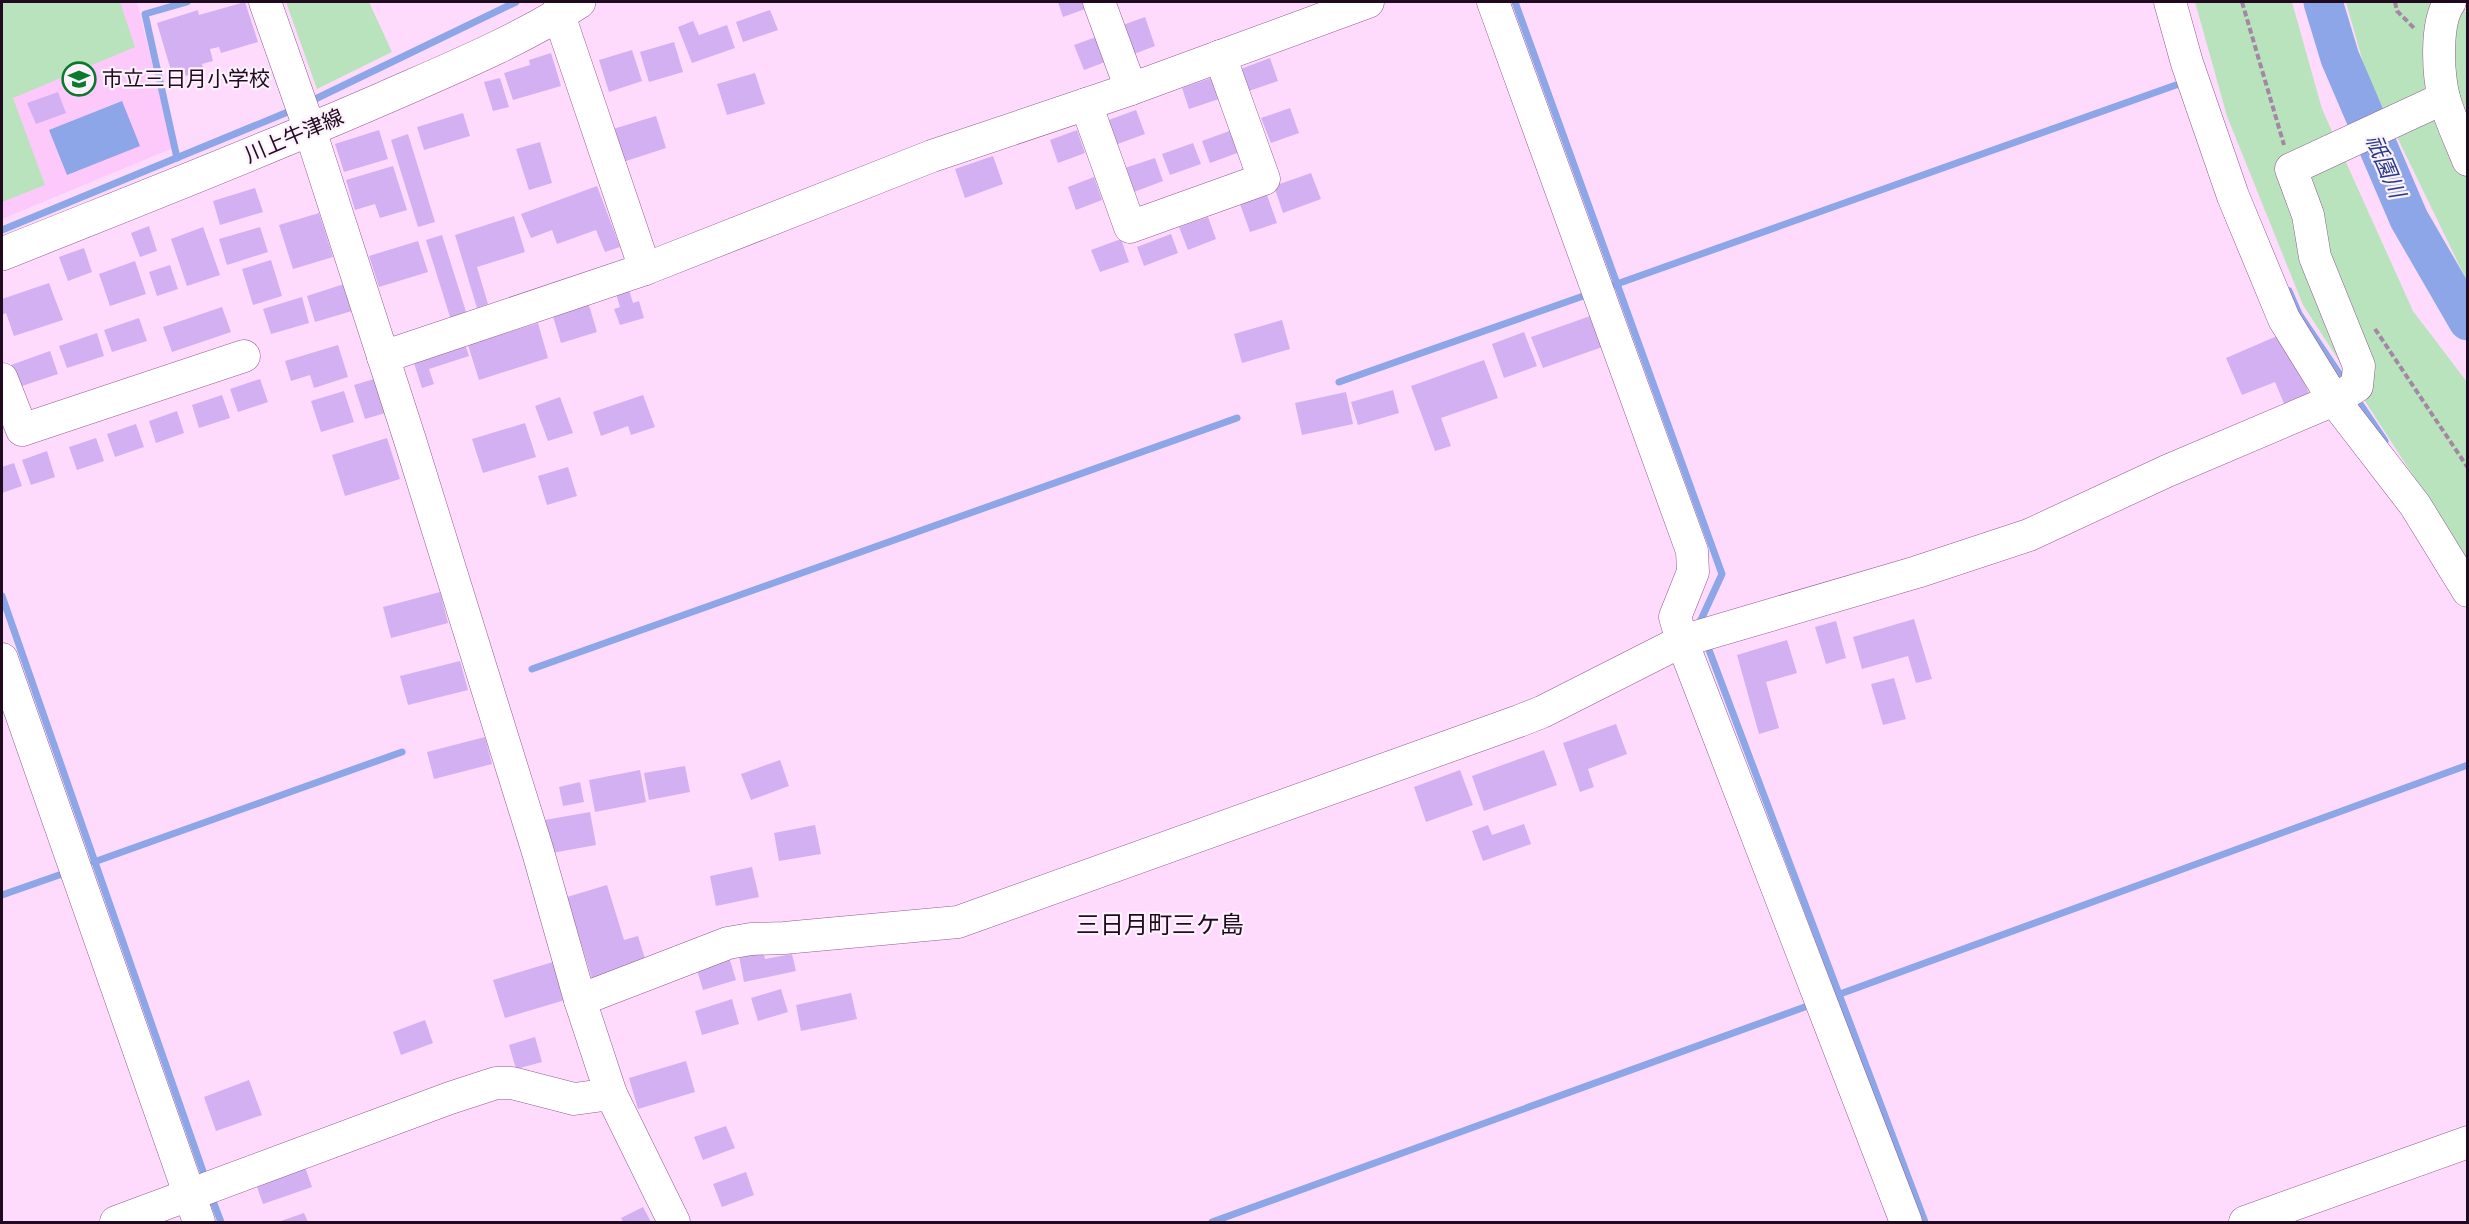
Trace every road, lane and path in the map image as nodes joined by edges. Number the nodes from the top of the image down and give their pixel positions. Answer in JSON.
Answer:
{"nodes":[{"id":1,"x":265,"y":2,"type":"edge"},
{"id":2,"x":1099,"y":2,"type":"edge"},
{"id":3,"x":1368,"y":2,"type":"edge"},
{"id":4,"x":1493,"y":2,"type":"edge"},
{"id":5,"x":2170,"y":2,"type":"edge"},
{"id":6,"x":2242,"y":2,"type":"edge"},
{"id":7,"x":2450,"y":2,"type":"edge"},
{"id":8,"x":566,"y":6,"type":"edge"},
{"id":9,"x":1220,"y":56,"type":"junction"},
{"id":10,"x":1131,"y":89,"type":"junction"},
{"id":11,"x":2444,"y":98,"type":"junction"},
{"id":12,"x":1086,"y":104,"type":"junction"},
{"id":13,"x":304,"y":112,"type":"junction"},
{"id":14,"x":2468,"y":160,"type":"edge"},
{"id":15,"x":2291,"y":169,"type":"junction"},
{"id":16,"x":2,"y":254,"type":"edge"},
{"id":17,"x":645,"y":269,"type":"junction"},
{"id":18,"x":2373,"y":327,"type":"dead end"},
{"id":19,"x":244,"y":356,"type":"dead end"},
{"id":20,"x":383,"y":357,"type":"junction"},
{"id":21,"x":2,"y":379,"type":"edge"},
{"id":22,"x":2346,"y":393,"type":"junction"},
{"id":23,"x":2468,"y":468,"type":"edge"},
{"id":24,"x":2468,"y":591,"type":"edge"},
{"id":25,"x":1682,"y":641,"type":"junction"},
{"id":26,"x":2,"y":659,"type":"edge"},
{"id":27,"x":580,"y":1000,"type":"junction"},
{"id":28,"x":611,"y":1094,"type":"junction"},
{"id":29,"x":2468,"y":1142,"type":"edge"},
{"id":30,"x":203,"y":1202,"type":"edge"},
{"id":31,"x":117,"y":1222,"type":"edge"},
{"id":32,"x":674,"y":1222,"type":"edge"},
{"id":33,"x":1906,"y":1222,"type":"edge"},
{"id":34,"x":2245,"y":1222,"type":"edge"}],
"edges":[{"from":1,"to":13,"type":"street"},
{"from":2,"to":10,"type":"street"},
{"from":3,"to":9,"type":"street"},
{"from":4,"to":25,"type":"street"},
{"from":5,"to":22,"type":"street"},
{"from":6,"to":15,"type":"path"},
{"from":7,"to":11,"type":"street"},
{"from":8,"to":13,"type":"main road","name":"川上牛津線"},
{"from":8,"to":17,"type":"street"},
{"from":9,"to":10,"type":"street"},
{"from":9,"to":12,"type":"street"},
{"from":10,"to":12,"type":"street"},
{"from":11,"to":14,"type":"street"},
{"from":11,"to":15,"type":"street"},
{"from":12,"to":17,"type":"street"},
{"from":13,"to":16,"type":"main road","name":"川上牛津線"},
{"from":13,"to":20,"type":"street"},
{"from":15,"to":22,"type":"street"},
{"from":17,"to":20,"type":"street"},
{"from":18,"to":23,"type":"path"},
{"from":19,"to":21,"type":"street"},
{"from":20,"to":27,"type":"street"},
{"from":22,"to":24,"type":"street"},
{"from":22,"to":25,"type":"street"},
{"from":25,"to":27,"type":"street"},
{"from":25,"to":33,"type":"street"},
{"from":26,"to":30,"type":"street"},
{"from":27,"to":28,"type":"street"},
{"from":28,"to":30,"type":"street"},
{"from":28,"to":32,"type":"street"},
{"from":29,"to":34,"type":"street"},
{"from":30,"to":31,"type":"street"}]}
